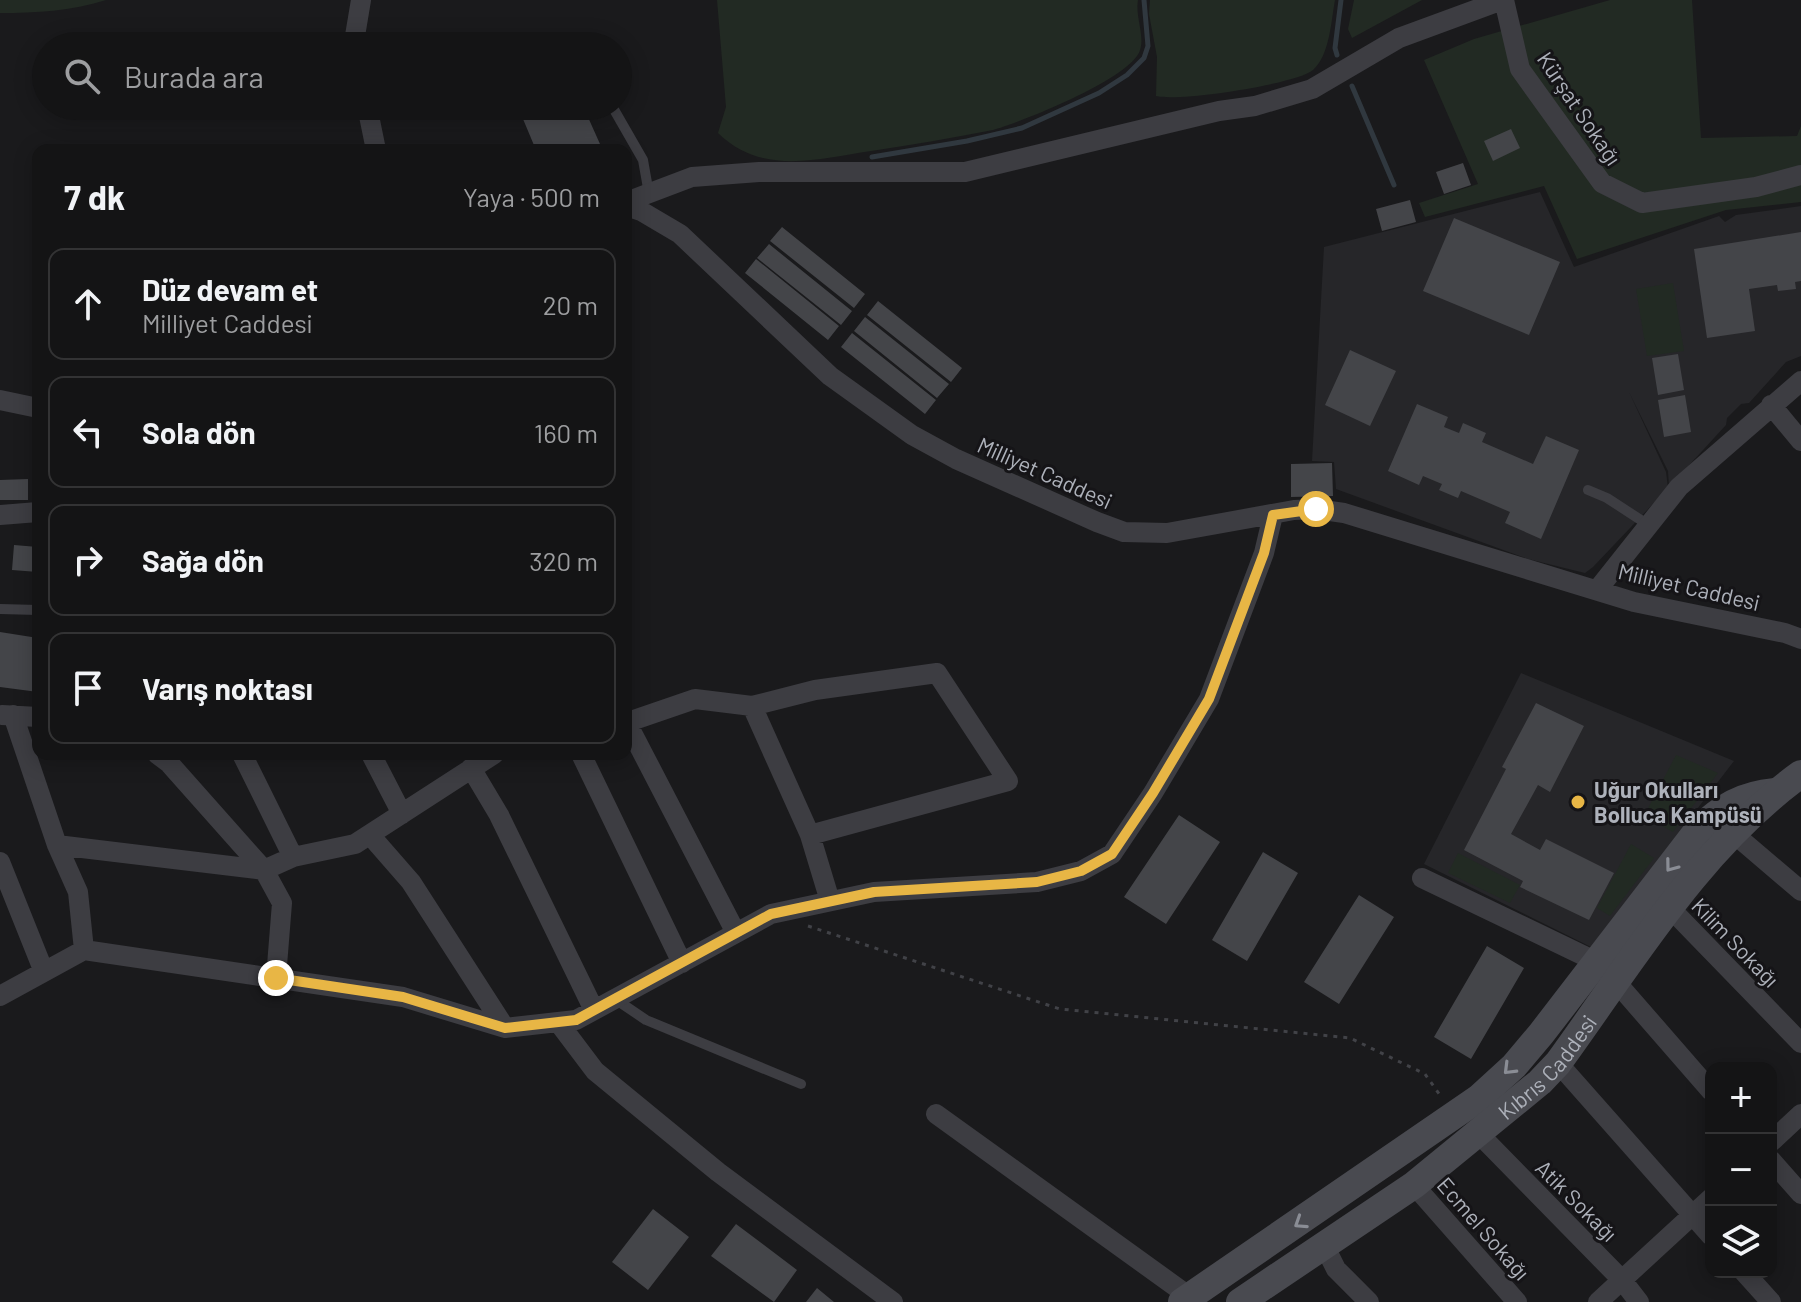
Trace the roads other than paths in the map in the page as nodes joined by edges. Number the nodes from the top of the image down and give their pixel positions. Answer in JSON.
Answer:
{"nodes":[{"id":1,"x":361,"y":0,"type":"edge"},
{"id":2,"x":1503,"y":0,"type":"edge"},
{"id":3,"x":356,"y":32,"type":"edge"},
{"id":4,"x":370,"y":120,"type":"edge"},
{"id":5,"x":620,"y":120,"type":"edge"},
{"id":6,"x":375,"y":144,"type":"edge"},
{"id":7,"x":1801,"y":175,"type":"edge"},
{"id":8,"x":649,"y":194,"type":"junction"},
{"id":9,"x":632,"y":201,"type":"edge"},
{"id":10,"x":632,"y":207,"type":"edge"},
{"id":11,"x":1801,"y":381,"type":"edge"},
{"id":12,"x":0,"y":400,"type":"edge"},
{"id":13,"x":1771,"y":405,"type":"junction"},
{"id":14,"x":32,"y":407,"type":"edge"},
{"id":15,"x":1801,"y":441,"type":"edge"},
{"id":16,"x":1588,"y":490,"type":"dead end"},
{"id":17,"x":32,"y":512,"type":"edge"},
{"id":18,"x":0,"y":515,"type":"edge"},
{"id":19,"x":1273,"y":515,"type":"junction"},
{"id":20,"x":1650,"y":526,"type":"junction"},
{"id":21,"x":1598,"y":589,"type":"junction"},
{"id":22,"x":0,"y":609,"type":"edge"},
{"id":23,"x":32,"y":610,"type":"edge"},
{"id":24,"x":1801,"y":639,"type":"edge"},
{"id":25,"x":752,"y":706,"type":"junction"},
{"id":26,"x":6,"y":715,"type":"edge"},
{"id":27,"x":32,"y":717,"type":"edge"},
{"id":28,"x":632,"y":719,"type":"edge"},
{"id":29,"x":632,"y":731,"type":"edge"},
{"id":30,"x":165,"y":760,"type":"edge"},
{"id":31,"x":245,"y":760,"type":"edge"},
{"id":32,"x":374,"y":760,"type":"edge"},
{"id":33,"x":483,"y":760,"type":"edge"},
{"id":34,"x":584,"y":760,"type":"edge"},
{"id":35,"x":471,"y":768,"type":"junction"},
{"id":36,"x":1801,"y":774,"type":"edge"},
{"id":37,"x":1775,"y":792,"type":"junction"},
{"id":38,"x":402,"y":814,"type":"junction"},
{"id":39,"x":1733,"y":833,"type":"junction"},
{"id":40,"x":370,"y":835,"type":"junction"},
{"id":41,"x":810,"y":835,"type":"junction"},
{"id":42,"x":57,"y":845,"type":"junction"},
{"id":43,"x":293,"y":857,"type":"junction"},
{"id":44,"x":0,"y":862,"type":"edge"},
{"id":45,"x":264,"y":870,"type":"junction"},
{"id":46,"x":1422,"y":878,"type":"dead end"},
{"id":47,"x":1801,"y":891,"type":"edge"},
{"id":48,"x":830,"y":901,"type":"junction"},
{"id":49,"x":1670,"y":908,"type":"junction"},
{"id":50,"x":736,"y":933,"type":"junction"},
{"id":51,"x":84,"y":950,"type":"junction"},
{"id":52,"x":1597,"y":962,"type":"junction"},
{"id":53,"x":682,"y":963,"type":"junction"},
{"id":54,"x":44,"y":972,"type":"junction"},
{"id":55,"x":276,"y":978,"type":"junction"},
{"id":56,"x":1617,"y":983,"type":"junction"},
{"id":57,"x":0,"y":996,"type":"edge"},
{"id":58,"x":615,"y":999,"type":"junction"},
{"id":59,"x":594,"y":1010,"type":"junction"},
{"id":60,"x":558,"y":1022,"type":"junction"},
{"id":61,"x":505,"y":1028,"type":"junction"},
{"id":62,"x":1801,"y":1043,"type":"edge"},
{"id":63,"x":1558,"y":1063,"type":"junction"},
{"id":64,"x":801,"y":1084,"type":"dead end"},
{"id":65,"x":1705,"y":1084,"type":"edge"},
{"id":66,"x":936,"y":1114,"type":"dead end"},
{"id":67,"x":1801,"y":1114,"type":"edge"},
{"id":68,"x":1479,"y":1134,"type":"junction"},
{"id":69,"x":1777,"y":1136,"type":"edge"},
{"id":70,"x":1777,"y":1167,"type":"edge"},
{"id":71,"x":1414,"y":1185,"type":"junction"},
{"id":72,"x":1801,"y":1194,"type":"edge"},
{"id":73,"x":1705,"y":1203,"type":"edge"},
{"id":74,"x":1692,"y":1215,"type":"junction"},
{"id":75,"x":1705,"y":1229,"type":"edge"},
{"id":76,"x":1324,"y":1245,"type":"junction"},
{"id":77,"x":1749,"y":1278,"type":"edge"},
{"id":78,"x":1622,"y":1280,"type":"junction"},
{"id":79,"x":1252,"y":1299,"type":"edge"},
{"id":80,"x":1186,"y":1300,"type":"edge"},
{"id":81,"x":893,"y":1302,"type":"edge"},
{"id":82,"x":1369,"y":1302,"type":"edge"},
{"id":83,"x":1517,"y":1302,"type":"edge"},
{"id":84,"x":1598,"y":1302,"type":"edge"},
{"id":85,"x":1639,"y":1302,"type":"edge"},
{"id":86,"x":1771,"y":1302,"type":"edge"}],
"edges":[{"from":1,"to":3,"type":"street"},
{"from":2,"to":7,"type":"street","name":"Kürşat Sokağı"},
{"from":2,"to":8,"type":"street"},
{"from":4,"to":6,"type":"street"},
{"from":5,"to":8,"type":"lane"},
{"from":8,"to":9,"type":"street"},
{"from":10,"to":19,"type":"street","name":"Milliyet Caddesi"},
{"from":11,"to":13,"type":"street"},
{"from":12,"to":14,"type":"street"},
{"from":13,"to":15,"type":"street"},
{"from":13,"to":20,"type":"street"},
{"from":16,"to":20,"type":"lane"},
{"from":17,"to":18,"type":"street"},
{"from":19,"to":21,"type":"street","name":"Milliyet Caddesi"},
{"from":19,"to":48,"type":"street"},
{"from":20,"to":21,"type":"street"},
{"from":21,"to":24,"type":"street","name":"Milliyet Caddesi"},
{"from":22,"to":23,"type":"lane"},
{"from":25,"to":28,"type":"street"},
{"from":25,"to":41,"type":"street"},
{"from":25,"to":41,"type":"street"},
{"from":26,"to":27,"type":"street"},
{"from":26,"to":42,"type":"street"},
{"from":29,"to":50,"type":"street"},
{"from":30,"to":45,"type":"street"},
{"from":31,"to":43,"type":"street"},
{"from":32,"to":38,"type":"street"},
{"from":33,"to":35,"type":"street"},
{"from":34,"to":53,"type":"street"},
{"from":35,"to":38,"type":"street"},
{"from":35,"to":59,"type":"street"},
{"from":36,"to":37,"type":"main road","name":"Kıbrıs Caddesi"},
{"from":37,"to":39,"type":"main road","name":"Kıbrıs Caddesi"},
{"from":37,"to":52,"type":"main road","one_way":true},
{"from":38,"to":40,"type":"street"},
{"from":39,"to":47,"type":"street"},
{"from":39,"to":49,"type":"main road","name":"Kıbrıs Caddesi"},
{"from":40,"to":43,"type":"street"},
{"from":40,"to":61,"type":"street"},
{"from":41,"to":48,"type":"street"},
{"from":42,"to":45,"type":"street"},
{"from":42,"to":51,"type":"street"},
{"from":43,"to":45,"type":"street"},
{"from":44,"to":54,"type":"street"},
{"from":45,"to":55,"type":"street"},
{"from":46,"to":52,"type":"street"},
{"from":48,"to":50,"type":"street"},
{"from":49,"to":56,"type":"main road","name":"Kıbrıs Caddesi"},
{"from":49,"to":62,"type":"street","name":"Kilim Sokağı"},
{"from":50,"to":53,"type":"street"},
{"from":51,"to":54,"type":"street"},
{"from":51,"to":55,"type":"street"},
{"from":52,"to":80,"type":"main road","one_way":true},
{"from":53,"to":58,"type":"street"},
{"from":54,"to":57,"type":"street"},
{"from":55,"to":61,"type":"street"},
{"from":56,"to":63,"type":"main road","name":"Kıbrıs Caddesi"},
{"from":56,"to":65,"type":"street"},
{"from":58,"to":59,"type":"street"},
{"from":58,"to":64,"type":"lane"},
{"from":59,"to":60,"type":"street"},
{"from":60,"to":61,"type":"street"},
{"from":60,"to":81,"type":"street"},
{"from":63,"to":68,"type":"main road","name":"Kıbrıs Caddesi"},
{"from":63,"to":74,"type":"street"},
{"from":66,"to":80,"type":"street"},
{"from":67,"to":69,"type":"street"},
{"from":68,"to":71,"type":"main road","name":"Kıbrıs Caddesi"},
{"from":68,"to":78,"type":"street","name":"Atik Sokağı"},
{"from":70,"to":72,"type":"street"},
{"from":71,"to":76,"type":"main road","name":"Kıbrıs Caddesi"},
{"from":71,"to":83,"type":"street","name":"Ecmel Sokağı"},
{"from":73,"to":74,"type":"street"},
{"from":74,"to":75,"type":"street"},
{"from":74,"to":78,"type":"street"},
{"from":76,"to":79,"type":"main road","name":"Kıbrıs Caddesi"},
{"from":76,"to":82,"type":"street"},
{"from":77,"to":86,"type":"street"},
{"from":78,"to":84,"type":"street"},
{"from":78,"to":85,"type":"street","name":"Atik Sokağı"}]}
